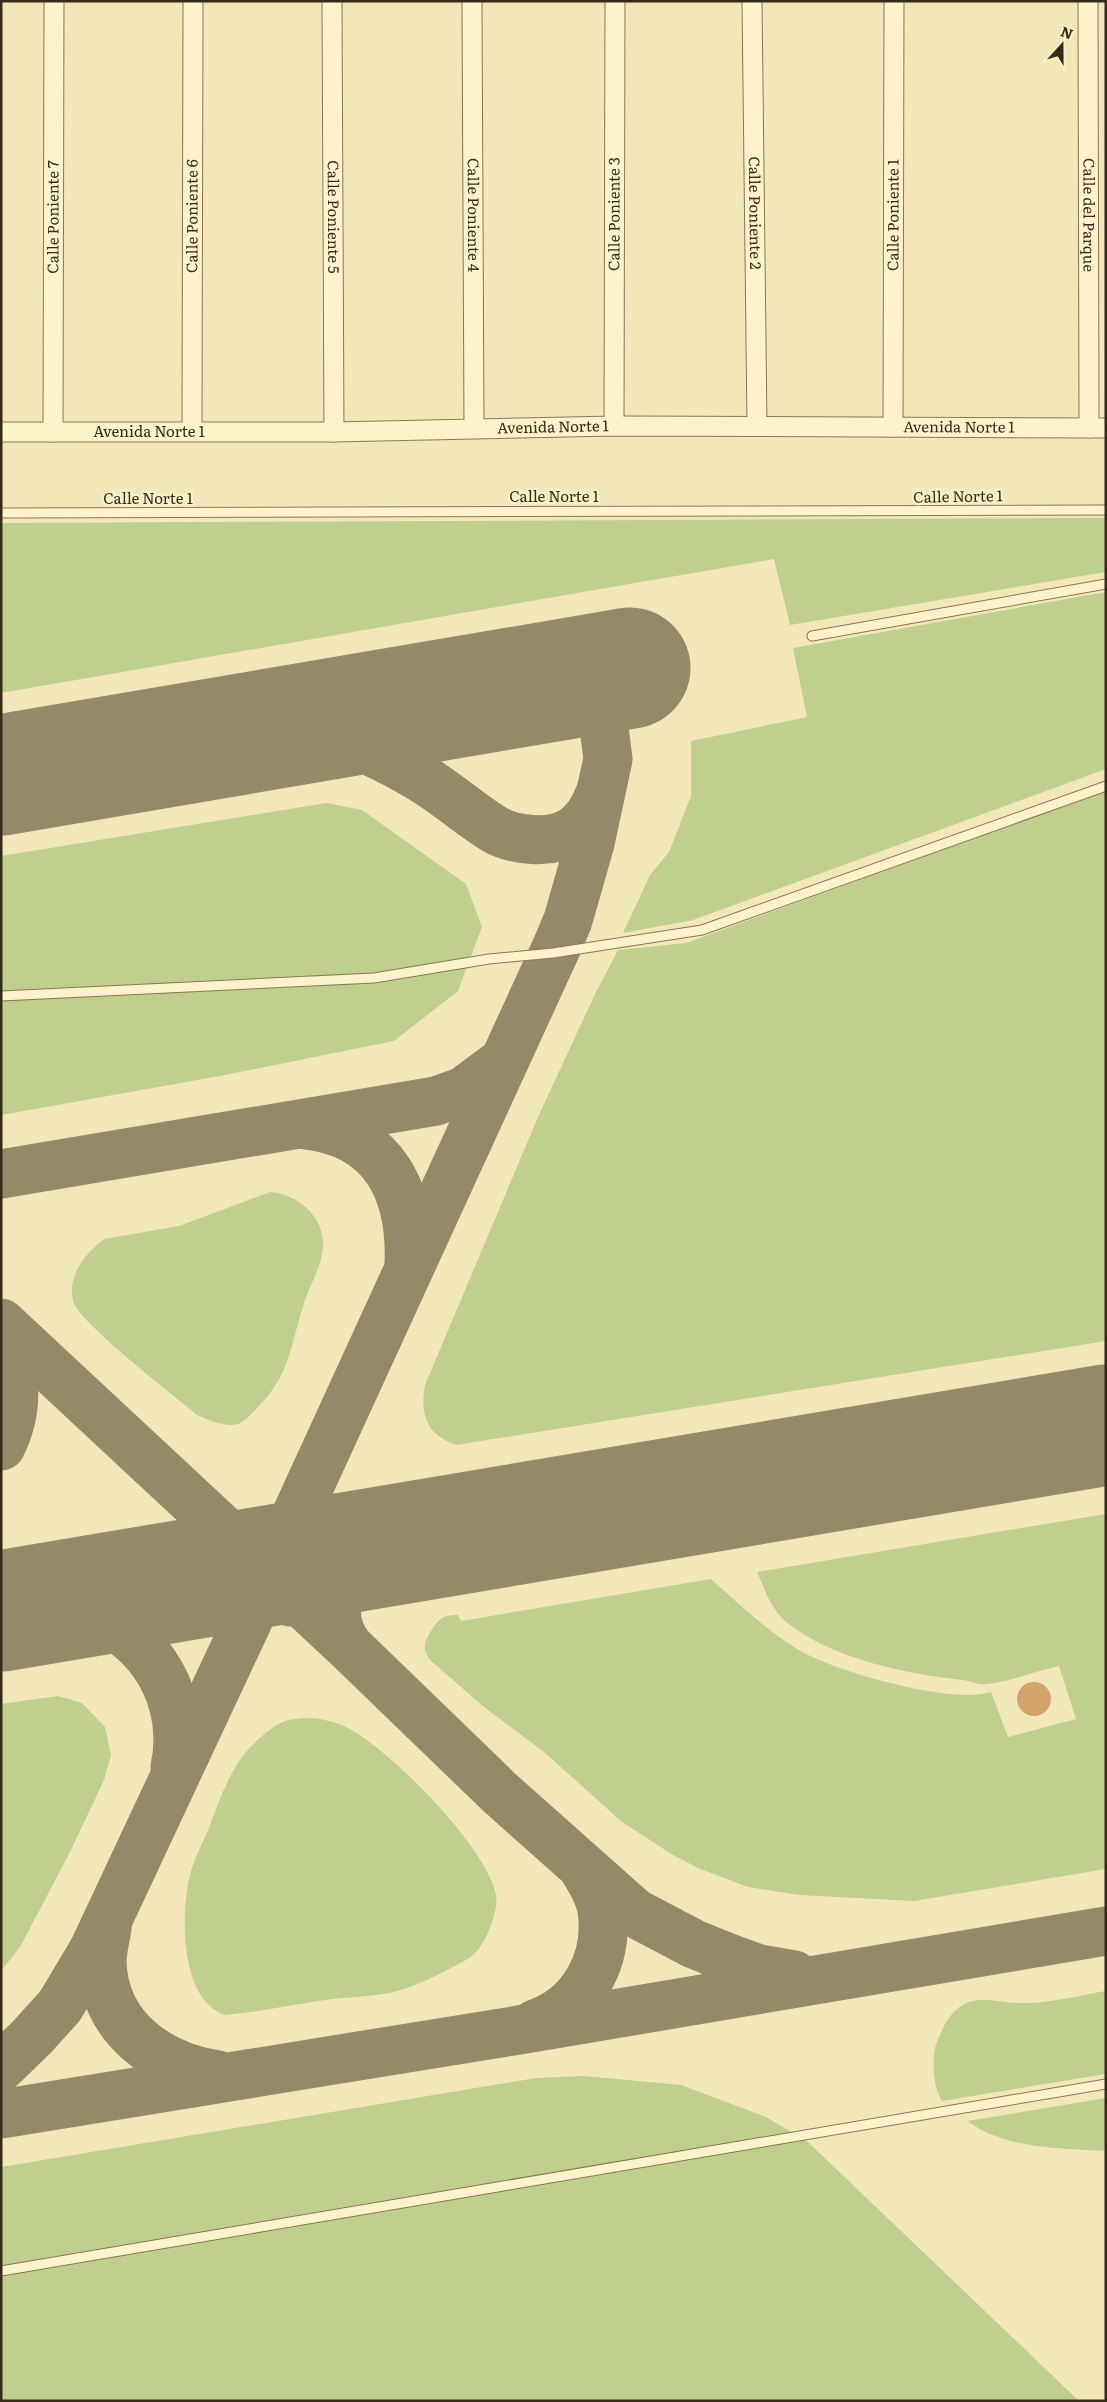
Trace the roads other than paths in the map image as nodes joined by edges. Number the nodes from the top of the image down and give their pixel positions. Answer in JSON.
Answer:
{"nodes":[{"id":1,"x":54,"y":1,"type":"edge"},
{"id":2,"x":193,"y":1,"type":"edge"},
{"id":3,"x":332,"y":1,"type":"edge"},
{"id":4,"x":472,"y":1,"type":"edge"},
{"id":5,"x":615,"y":1,"type":"edge"},
{"id":6,"x":752,"y":1,"type":"edge"},
{"id":7,"x":894,"y":1,"type":"edge"},
{"id":8,"x":1088,"y":1,"type":"edge"},
{"id":9,"x":757,"y":425,"type":"junction"},
{"id":10,"x":614,"y":426,"type":"junction"},
{"id":11,"x":893,"y":427,"type":"junction"},
{"id":12,"x":474,"y":428,"type":"junction"},
{"id":13,"x":1097,"y":428,"type":"edge"},
{"id":14,"x":192,"y":431,"type":"junction"},
{"id":15,"x":1,"y":432,"type":"edge"},
{"id":16,"x":53,"y":432,"type":"junction"},
{"id":17,"x":334,"y":432,"type":"junction"},
{"id":18,"x":1106,"y":510,"type":"edge"},
{"id":19,"x":1,"y":513,"type":"edge"},
{"id":20,"x":1106,"y":584,"type":"edge"},
{"id":21,"x":812,"y":636,"type":"dead end"},
{"id":22,"x":1106,"y":786,"type":"edge"},
{"id":23,"x":1,"y":996,"type":"edge"},
{"id":24,"x":1106,"y":2084,"type":"edge"},
{"id":25,"x":1,"y":2271,"type":"edge"}],
"edges":[{"from":1,"to":16,"type":"street","name":"Calle Poniente 7"},
{"from":2,"to":14,"type":"street","name":"Calle Poniente 6"},
{"from":3,"to":17,"type":"street","name":"Calle Poniente 5"},
{"from":4,"to":12,"type":"street","name":"Calle Poniente 4"},
{"from":5,"to":10,"type":"street","name":"Calle Poniente 3"},
{"from":6,"to":9,"type":"street","name":"Calle Poniente 2"},
{"from":7,"to":11,"type":"street","name":"Calle Poniente 1"},
{"from":8,"to":13,"type":"street","name":"Calle del Parque"},
{"from":9,"to":10,"type":"street","name":"Avenida Norte 1"},
{"from":9,"to":11,"type":"street","name":"Avenida Norte 1"},
{"from":10,"to":12,"type":"street","name":"Avenida Norte 1"},
{"from":11,"to":13,"type":"street","name":"Avenida Norte 1"},
{"from":12,"to":17,"type":"street","name":"Avenida Norte 1"},
{"from":14,"to":16,"type":"street","name":"Avenida Norte 1"},
{"from":14,"to":17,"type":"street","name":"Avenida Norte 1"},
{"from":15,"to":16,"type":"street","name":"Avenida Norte 1"},
{"from":18,"to":19,"type":"lane","name":"Calle Norte 1"},
{"from":20,"to":21,"type":"lane"},
{"from":22,"to":23,"type":"lane"},
{"from":24,"to":25,"type":"lane"}]}
